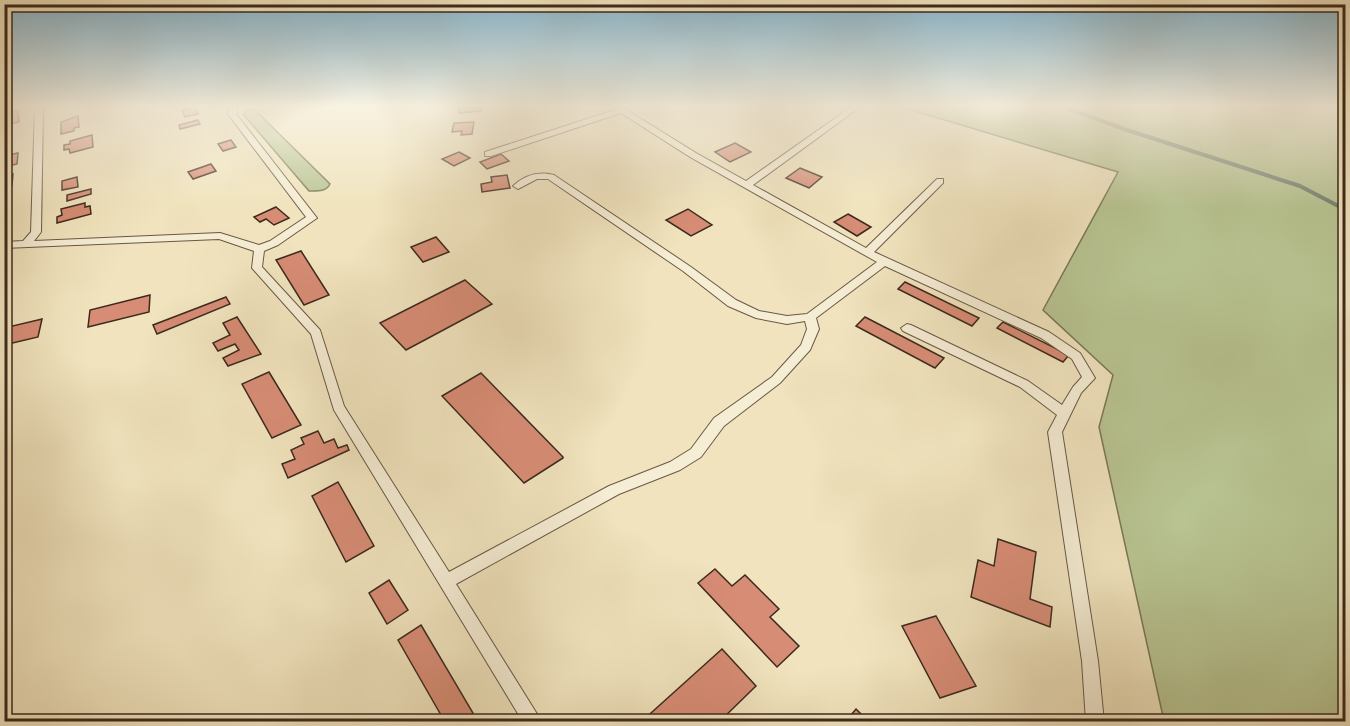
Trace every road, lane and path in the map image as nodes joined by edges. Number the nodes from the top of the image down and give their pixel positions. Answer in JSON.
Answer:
{"nodes":[{"id":1,"x":38,"y":141,"type":"edge"},
{"id":2,"x":253,"y":141,"type":"edge"},
{"id":3,"x":526,"y":141,"type":"edge"},
{"id":4,"x":675,"y":141,"type":"edge"},
{"id":5,"x":808,"y":141,"type":"edge"},
{"id":6,"x":488,"y":154,"type":"dead end"},
{"id":7,"x":940,"y":181,"type":"dead end"},
{"id":8,"x":746,"y":184,"type":"junction"},
{"id":9,"x":518,"y":186,"type":"dead end"},
{"id":10,"x":4,"y":245,"type":"edge"},
{"id":11,"x":25,"y":245,"type":"junction"},
{"id":12,"x":259,"y":249,"type":"junction"},
{"id":13,"x":867,"y":253,"type":"junction"},
{"id":14,"x":884,"y":262,"type":"junction"},
{"id":15,"x":810,"y":317,"type":"junction"},
{"id":16,"x":907,"y":328,"type":"dead end"},
{"id":17,"x":1064,"y":413,"type":"junction"},
{"id":18,"x":446,"y":582,"type":"junction"},
{"id":19,"x":533,"y":722,"type":"edge"},
{"id":20,"x":1095,"y":722,"type":"edge"}],
"edges":[{"from":1,"to":11,"type":"street"},
{"from":2,"to":12,"type":"street"},
{"from":3,"to":6,"type":"street"},
{"from":4,"to":8,"type":"street"},
{"from":5,"to":8,"type":"street"},
{"from":7,"to":13,"type":"street"},
{"from":8,"to":13,"type":"street"},
{"from":9,"to":15,"type":"street"},
{"from":10,"to":11,"type":"street"},
{"from":11,"to":12,"type":"street"},
{"from":12,"to":18,"type":"street"},
{"from":13,"to":14,"type":"street"},
{"from":14,"to":15,"type":"street"},
{"from":14,"to":17,"type":"street"},
{"from":15,"to":18,"type":"street"},
{"from":16,"to":17,"type":"street"},
{"from":17,"to":20,"type":"street"},
{"from":18,"to":19,"type":"street"}]}
